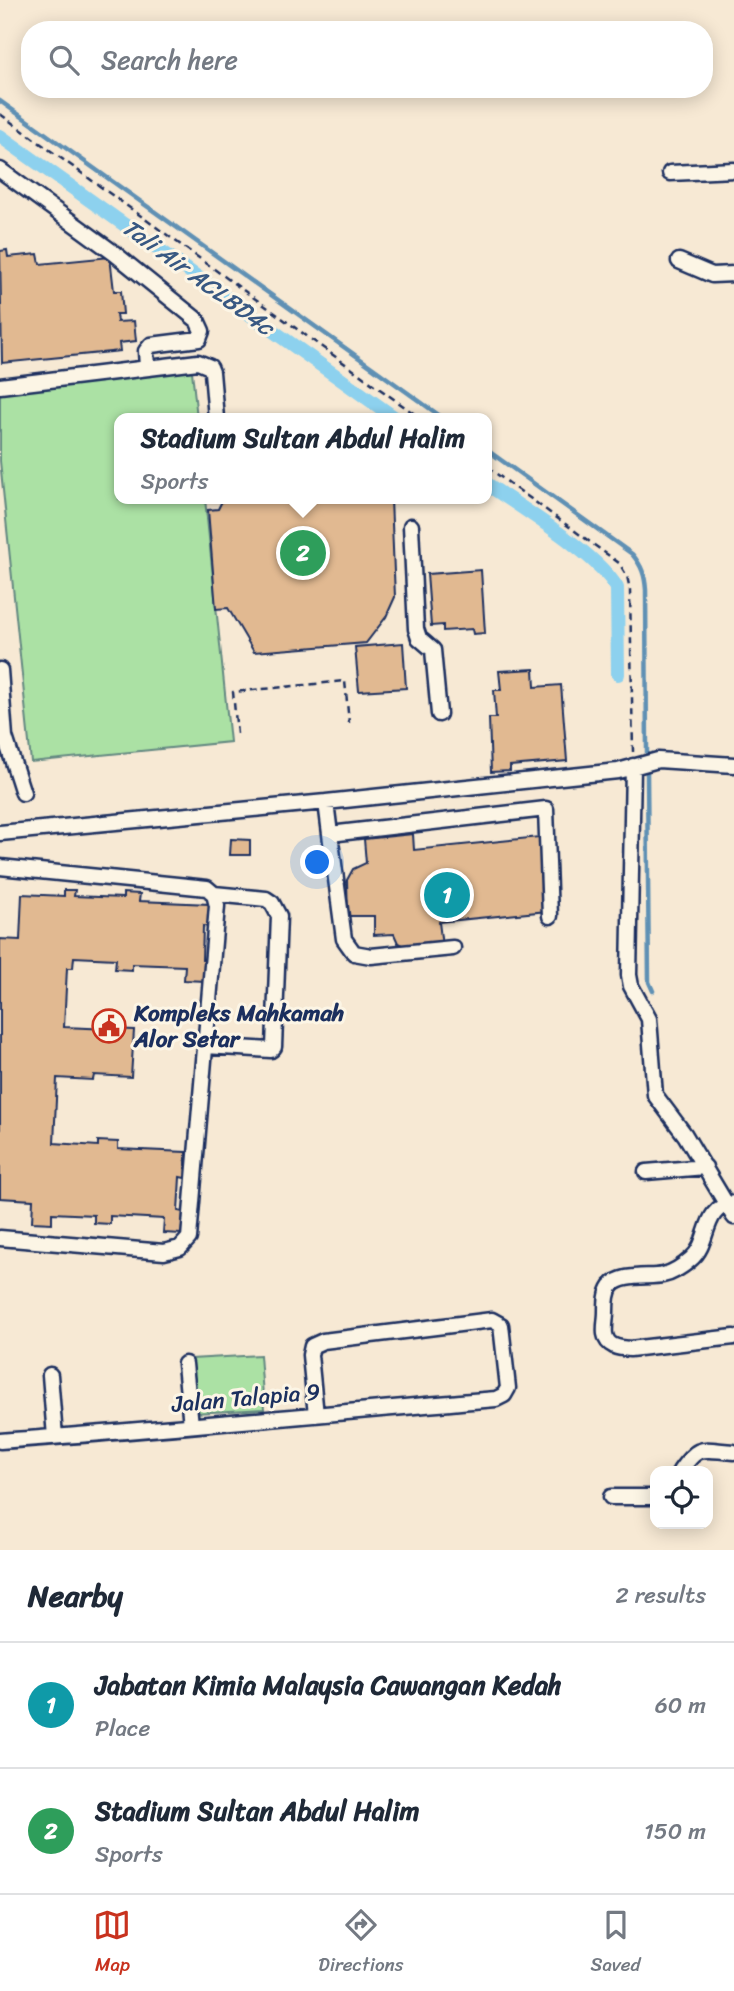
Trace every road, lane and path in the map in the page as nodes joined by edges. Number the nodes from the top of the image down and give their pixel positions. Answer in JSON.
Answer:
{"nodes":[{"id":1,"x":0,"y":114,"type":"edge"},
{"id":2,"x":0,"y":170,"type":"edge"},
{"id":3,"x":734,"y":170,"type":"edge"},
{"id":4,"x":670,"y":173,"type":"dead end"},
{"id":5,"x":679,"y":261,"type":"dead end"},
{"id":6,"x":734,"y":274,"type":"edge"},
{"id":7,"x":146,"y":367,"type":"junction"},
{"id":8,"x":0,"y":386,"type":"edge"},
{"id":9,"x":216,"y":413,"type":"edge"},
{"id":10,"x":412,"y":413,"type":"edge"},
{"id":11,"x":492,"y":471,"type":"edge"},
{"id":12,"x":411,"y":526,"type":"dead end"},
{"id":13,"x":0,"y":670,"type":"edge"},
{"id":14,"x":439,"y":714,"type":"dead end"},
{"id":15,"x":349,"y":723,"type":"dead end"},
{"id":16,"x":237,"y":734,"type":"dead end"},
{"id":17,"x":2,"y":737,"type":"edge"},
{"id":18,"x":734,"y":765,"type":"edge"},
{"id":19,"x":633,"y":766,"type":"junction"},
{"id":20,"x":23,"y":793,"type":"dead end"},
{"id":21,"x":326,"y":802,"type":"junction"},
{"id":22,"x":0,"y":832,"type":"edge"},
{"id":23,"x":330,"y":834,"type":"junction"},
{"id":24,"x":0,"y":867,"type":"edge"},
{"id":25,"x":214,"y":894,"type":"junction"},
{"id":26,"x":550,"y":916,"type":"dead end"},
{"id":27,"x":453,"y":948,"type":"dead end"},
{"id":28,"x":205,"y":1046,"type":"junction"},
{"id":29,"x":705,"y":1167,"type":"junction"},
{"id":30,"x":646,"y":1172,"type":"dead end"},
{"id":31,"x":732,"y":1208,"type":"edge"},
{"id":32,"x":0,"y":1238,"type":"edge"},
{"id":33,"x":734,"y":1337,"type":"edge"},
{"id":34,"x":185,"y":1364,"type":"dead end"},
{"id":35,"x":50,"y":1375,"type":"dead end"},
{"id":36,"x":316,"y":1415,"type":"junction"},
{"id":37,"x":191,"y":1425,"type":"junction"},
{"id":38,"x":55,"y":1437,"type":"junction"},
{"id":39,"x":0,"y":1441,"type":"edge"},
{"id":40,"x":734,"y":1452,"type":"edge"},
{"id":41,"x":683,"y":1466,"type":"edge"},
{"id":42,"x":611,"y":1497,"type":"dead end"},
{"id":43,"x":650,"y":1497,"type":"edge"}],
"edges":[{"from":1,"to":10,"type":"path"},
{"from":2,"to":7,"type":"street"},
{"from":3,"to":4,"type":"street"},
{"from":5,"to":6,"type":"street"},
{"from":7,"to":8,"type":"street"},
{"from":7,"to":9,"type":"street"},
{"from":11,"to":19,"type":"path"},
{"from":12,"to":14,"type":"street"},
{"from":13,"to":17,"type":"street"},
{"from":15,"to":16,"type":"path"},
{"from":17,"to":20,"type":"street"},
{"from":18,"to":19,"type":"street"},
{"from":19,"to":21,"type":"street"},
{"from":19,"to":29,"type":"street"},
{"from":21,"to":22,"type":"street"},
{"from":21,"to":23,"type":"street"},
{"from":23,"to":26,"type":"street"},
{"from":23,"to":27,"type":"street"},
{"from":24,"to":25,"type":"street"},
{"from":25,"to":28,"type":"street"},
{"from":25,"to":28,"type":"street"},
{"from":28,"to":32,"type":"street"},
{"from":29,"to":30,"type":"street"},
{"from":29,"to":31,"type":"street"},
{"from":31,"to":33,"type":"street"},
{"from":34,"to":37,"type":"street"},
{"from":35,"to":38,"type":"street"},
{"from":36,"to":36,"type":"street","name":"Jalan Talapia 9"},
{"from":36,"to":37,"type":"street","name":"Jalan Talapia 9"},
{"from":37,"to":38,"type":"street","name":"Jalan Talapia 9"},
{"from":38,"to":39,"type":"street","name":"Jalan Talapia 9"},
{"from":40,"to":41,"type":"street"},
{"from":42,"to":43,"type":"street"}]}
